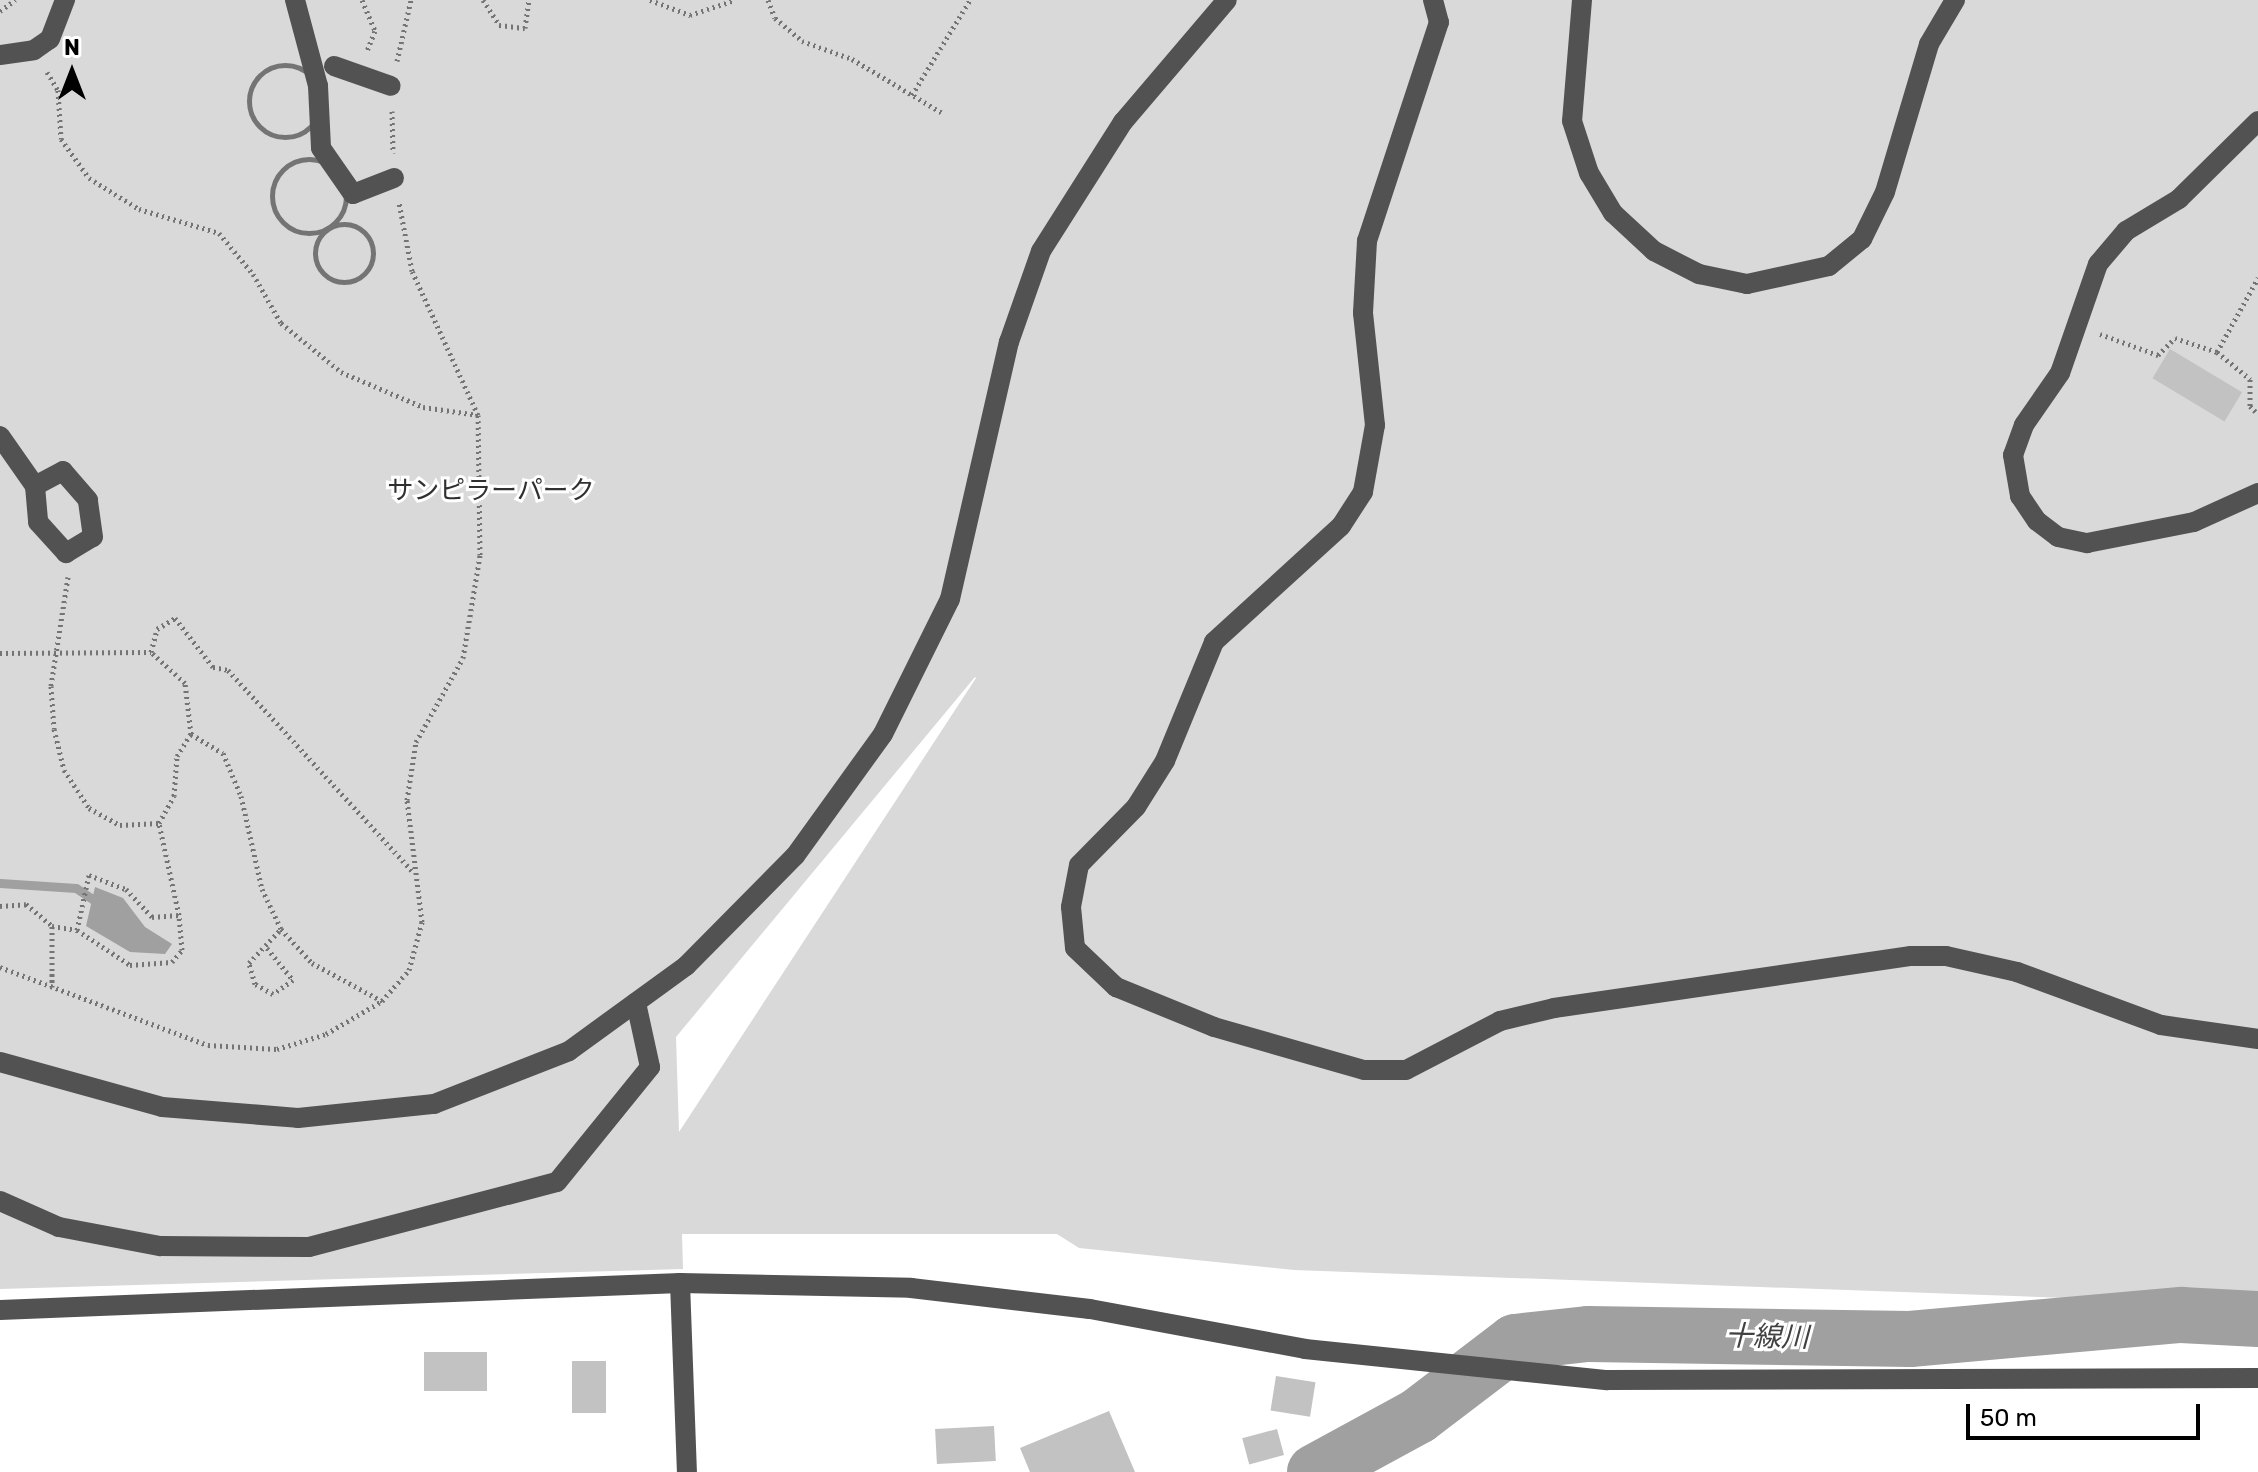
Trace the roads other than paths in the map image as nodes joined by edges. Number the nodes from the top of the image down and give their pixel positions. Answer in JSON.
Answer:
{"nodes":[{"id":1,"x":65,"y":0,"type":"edge"},
{"id":2,"x":295,"y":0,"type":"edge"},
{"id":3,"x":1227,"y":0,"type":"edge"},
{"id":4,"x":1433,"y":0,"type":"edge"},
{"id":5,"x":1582,"y":0,"type":"edge"},
{"id":6,"x":1955,"y":0,"type":"edge"},
{"id":7,"x":0,"y":55,"type":"edge"},
{"id":8,"x":334,"y":66,"type":"dead end"},
{"id":9,"x":391,"y":86,"type":"road end"},
{"id":10,"x":2258,"y":121,"type":"edge"},
{"id":11,"x":394,"y":178,"type":"road end"},
{"id":12,"x":0,"y":436,"type":"edge"},
{"id":13,"x":35,"y":486,"type":"junction"},
{"id":14,"x":2258,"y":493,"type":"edge"},
{"id":15,"x":636,"y":1003,"type":"junction"},
{"id":16,"x":2258,"y":1039,"type":"edge"},
{"id":17,"x":0,"y":1062,"type":"edge"},
{"id":18,"x":0,"y":1201,"type":"edge"},
{"id":19,"x":680,"y":1283,"type":"junction"},
{"id":20,"x":0,"y":1310,"type":"edge"},
{"id":21,"x":2258,"y":1378,"type":"edge"},
{"id":22,"x":687,"y":1472,"type":"edge"}],
"edges":[{"from":1,"to":7,"type":"street"},
{"from":2,"to":11,"type":"street"},
{"from":3,"to":15,"type":"street"},
{"from":4,"to":16,"type":"street"},
{"from":5,"to":6,"type":"street"},
{"from":8,"to":9,"type":"street"},
{"from":10,"to":14,"type":"street"},
{"from":12,"to":13,"type":"street"},
{"from":13,"to":13,"type":"street"},
{"from":15,"to":17,"type":"street"},
{"from":15,"to":18,"type":"street"},
{"from":19,"to":20,"type":"street"},
{"from":19,"to":21,"type":"street"},
{"from":19,"to":22,"type":"street"}]}
